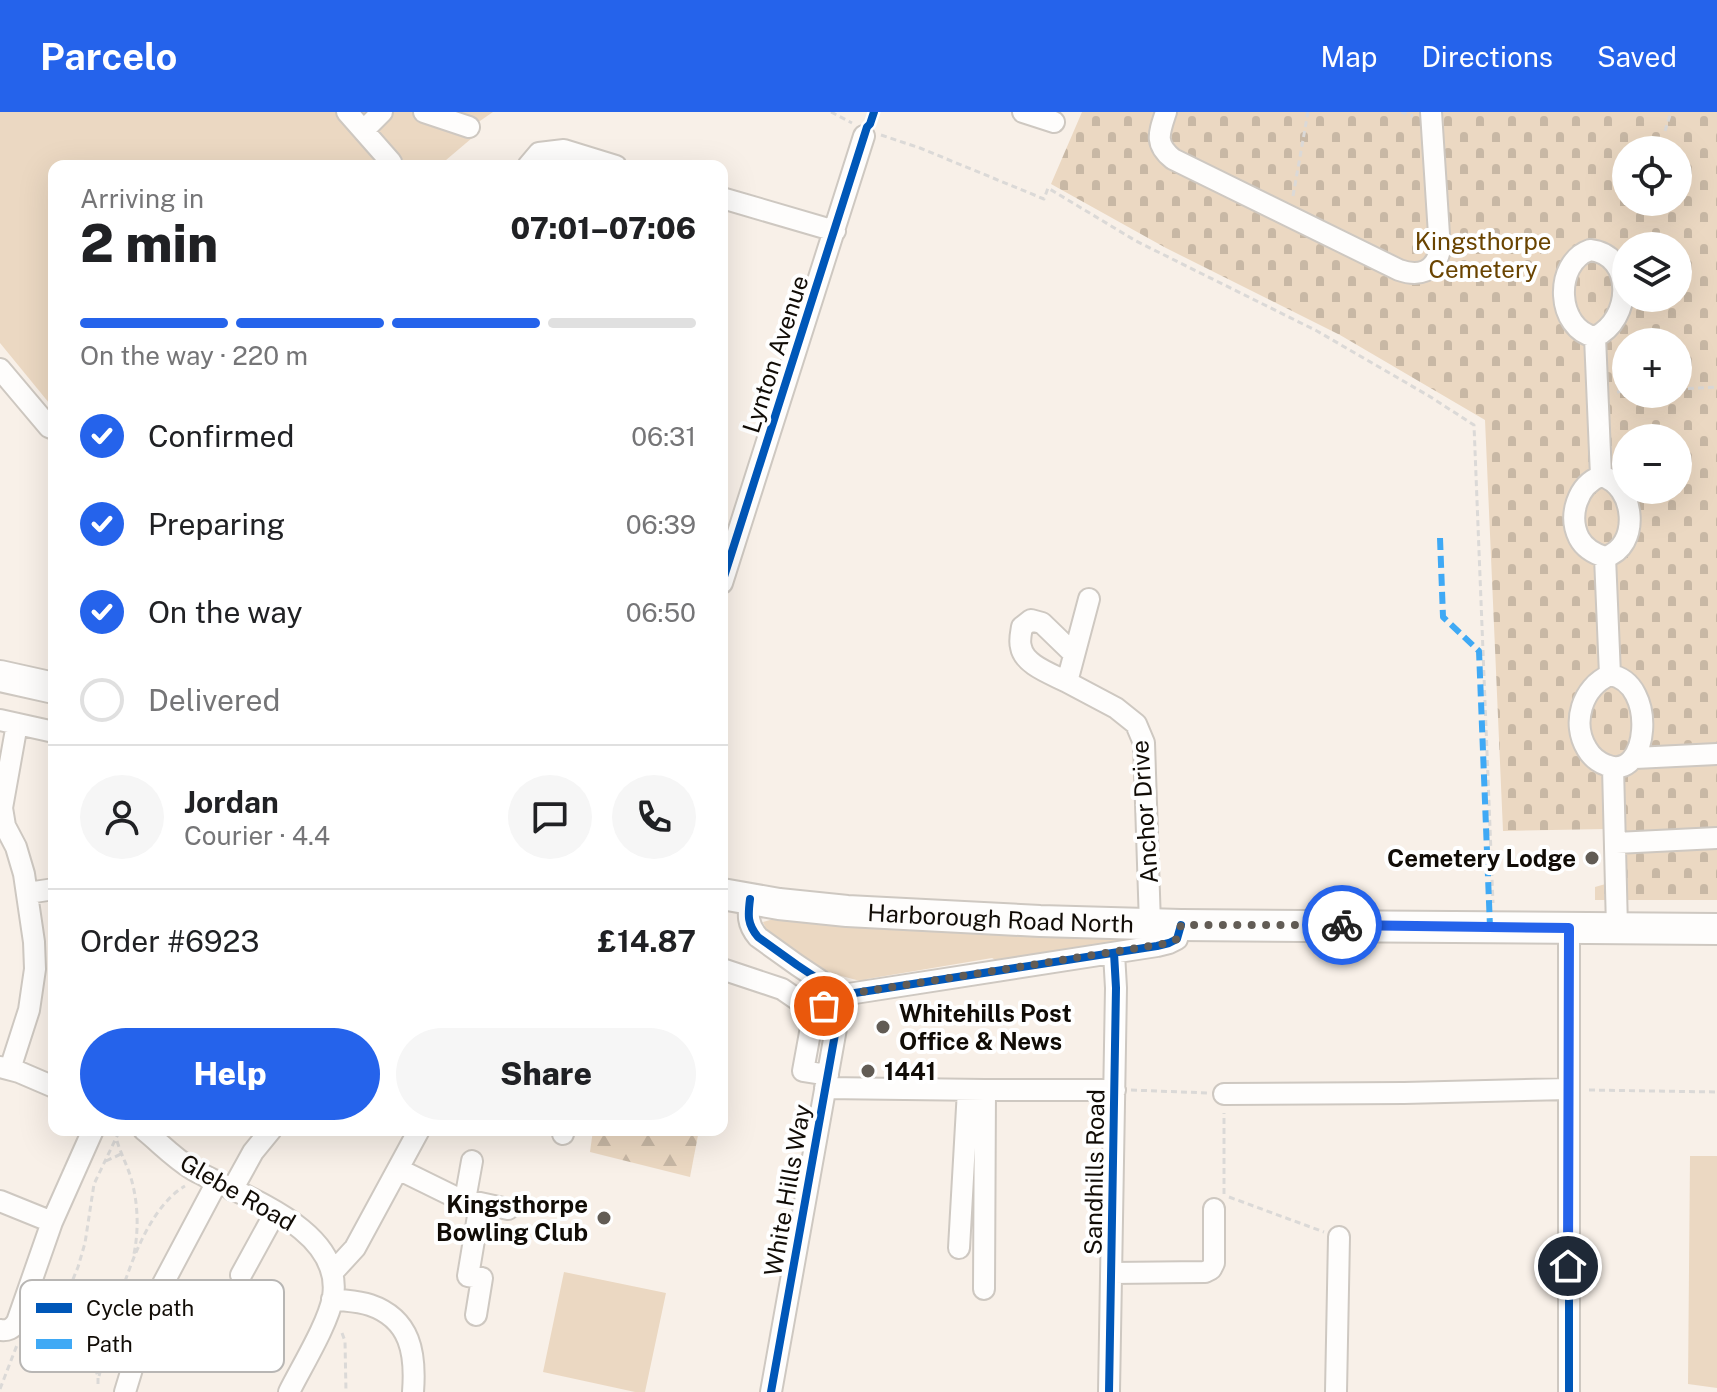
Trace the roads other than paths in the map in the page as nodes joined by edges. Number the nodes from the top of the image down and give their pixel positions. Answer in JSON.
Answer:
{"nodes":[{"id":1,"x":347,"y":112,"type":"edge"},
{"id":2,"x":382,"y":112,"type":"edge"},
{"id":3,"x":424,"y":112,"type":"edge"},
{"id":4,"x":1023,"y":112,"type":"edge"},
{"id":5,"x":1166,"y":112,"type":"edge"},
{"id":6,"x":1431,"y":112,"type":"edge"},
{"id":7,"x":1054,"y":122,"type":"dead end"},
{"id":8,"x":469,"y":127,"type":"dead end"},
{"id":9,"x":364,"y":130,"type":"junction"},
{"id":10,"x":865,"y":133,"type":"road end"},
{"id":11,"x":389,"y":160,"type":"edge"},
{"id":12,"x":533,"y":160,"type":"edge"},
{"id":13,"x":596,"y":160,"type":"edge"},
{"id":14,"x":728,"y":200,"type":"edge"},
{"id":15,"x":835,"y":231,"type":"junction"},
{"id":16,"x":1595,"y":337,"type":"dead end"},
{"id":17,"x":0,"y":369,"type":"edge"},
{"id":18,"x":48,"y":426,"type":"edge"},
{"id":19,"x":1601,"y":476,"type":"junction"},
{"id":20,"x":1605,"y":557,"type":"junction"},
{"id":21,"x":728,"y":564,"type":"edge"},
{"id":22,"x":1089,"y":599,"type":"dead end"},
{"id":23,"x":1074,"y":654,"type":"junction"},
{"id":24,"x":1610,"y":675,"type":"junction"},
{"id":25,"x":0,"y":676,"type":"edge"},
{"id":26,"x":1067,"y":682,"type":"junction"},
{"id":27,"x":48,"y":687,"type":"edge"},
{"id":28,"x":8,"y":722,"type":"edge"},
{"id":29,"x":48,"y":731,"type":"edge"},
{"id":30,"x":1717,"y":754,"type":"edge"},
{"id":31,"x":1635,"y":758,"type":"junction"},
{"id":32,"x":1613,"y":767,"type":"junction"},
{"id":33,"x":1,"y":808,"type":"edge"},
{"id":34,"x":1717,"y":838,"type":"edge"},
{"id":35,"x":1616,"y":843,"type":"junction"},
{"id":36,"x":48,"y":890,"type":"edge"},
{"id":37,"x":28,"y":893,"type":"junction"},
{"id":38,"x":736,"y":896,"type":"edge"},
{"id":39,"x":1150,"y":924,"type":"junction"},
{"id":40,"x":1181,"y":925,"type":"junction"},
{"id":41,"x":1569,"y":928,"type":"junction"},
{"id":42,"x":1617,"y":928,"type":"junction"},
{"id":43,"x":1717,"y":929,"type":"edge"},
{"id":44,"x":1114,"y":953,"type":"junction"},
{"id":45,"x":728,"y":971,"type":"edge"},
{"id":46,"x":842,"y":995,"type":"junction"},
{"id":47,"x":814,"y":1011,"type":"junction"},
{"id":48,"x":5,"y":1068,"type":"edge"},
{"id":49,"x":827,"y":1081,"type":"junction"},
{"id":50,"x":48,"y":1085,"type":"edge"},
{"id":51,"x":1569,"y":1089,"type":"junction"},
{"id":52,"x":976,"y":1090,"type":"junction"},
{"id":53,"x":1115,"y":1090,"type":"junction"},
{"id":54,"x":1224,"y":1094,"type":"road end"},
{"id":55,"x":90,"y":1136,"type":"edge"},
{"id":56,"x":151,"y":1136,"type":"edge"},
{"id":57,"x":266,"y":1136,"type":"edge"},
{"id":58,"x":416,"y":1136,"type":"edge"},
{"id":59,"x":472,"y":1161,"type":"dead end"},
{"id":60,"x":398,"y":1169,"type":"junction"},
{"id":61,"x":225,"y":1186,"type":"junction"},
{"id":62,"x":0,"y":1201,"type":"edge"},
{"id":63,"x":472,"y":1202,"type":"junction"},
{"id":64,"x":508,"y":1209,"type":"dead end"},
{"id":65,"x":1214,"y":1209,"type":"dead end"},
{"id":66,"x":275,"y":1213,"type":"junction"},
{"id":67,"x":52,"y":1222,"type":"junction"},
{"id":68,"x":1339,"y":1237,"type":"road end"},
{"id":69,"x":959,"y":1248,"type":"dead end"},
{"id":70,"x":332,"y":1273,"type":"junction"},
{"id":71,"x":1112,"y":1273,"type":"junction"},
{"id":72,"x":241,"y":1275,"type":"dead end"},
{"id":73,"x":31,"y":1280,"type":"edge"},
{"id":74,"x":166,"y":1280,"type":"edge"},
{"id":75,"x":984,"y":1289,"type":"dead end"},
{"id":76,"x":332,"y":1299,"type":"junction"},
{"id":77,"x":20,"y":1313,"type":"edge"},
{"id":78,"x":476,"y":1315,"type":"dead end"},
{"id":79,"x":0,"y":1330,"type":"edge"},
{"id":80,"x":131,"y":1372,"type":"edge"},
{"id":81,"x":125,"y":1392,"type":"edge"},
{"id":82,"x":289,"y":1392,"type":"edge"},
{"id":83,"x":413,"y":1392,"type":"edge"},
{"id":84,"x":771,"y":1392,"type":"edge"},
{"id":85,"x":1109,"y":1392,"type":"edge"},
{"id":86,"x":1336,"y":1392,"type":"edge"},
{"id":87,"x":1569,"y":1392,"type":"edge"}],
"edges":[{"from":1,"to":9,"type":"street"},
{"from":2,"to":9,"type":"street"},
{"from":3,"to":8,"type":"street"},
{"from":4,"to":7,"type":"street"},
{"from":5,"to":6,"type":"street"},
{"from":9,"to":11,"type":"street"},
{"from":10,"to":15,"type":"street","name":"Lynton Avenue"},
{"from":12,"to":13,"type":"street"},
{"from":14,"to":15,"type":"street"},
{"from":15,"to":21,"type":"street","name":"Lynton Avenue"},
{"from":16,"to":19,"type":"street"},
{"from":17,"to":18,"type":"street"},
{"from":19,"to":20,"type":"street"},
{"from":19,"to":20,"type":"street"},
{"from":20,"to":24,"type":"street"},
{"from":22,"to":23,"type":"street"},
{"from":23,"to":26,"type":"street"},
{"from":23,"to":26,"type":"street","name":"Anchor Drive"},
{"from":24,"to":31,"type":"street"},
{"from":24,"to":32,"type":"street"},
{"from":25,"to":27,"type":"highway"},
{"from":26,"to":39,"type":"street","name":"Anchor Drive"},
{"from":28,"to":29,"type":"street"},
{"from":28,"to":33,"type":"street"},
{"from":30,"to":31,"type":"street"},
{"from":31,"to":32,"type":"street"},
{"from":32,"to":35,"type":"street"},
{"from":33,"to":37,"type":"street"},
{"from":34,"to":35,"type":"street"},
{"from":35,"to":42,"type":"street"},
{"from":36,"to":37,"type":"street"},
{"from":37,"to":48,"type":"street"},
{"from":38,"to":39,"type":"highway","name":"Harborough Road North"},
{"from":38,"to":46,"type":"street"},
{"from":39,"to":40,"type":"highway","name":"Harborough Road North"},
{"from":40,"to":41,"type":"highway","name":"Harborough Road North"},
{"from":40,"to":44,"type":"street"},
{"from":41,"to":42,"type":"highway","name":"Harborough Road North"},
{"from":41,"to":51,"type":"street"},
{"from":42,"to":43,"type":"highway","name":"Harborough Road North"},
{"from":44,"to":46,"type":"street"},
{"from":44,"to":53,"type":"street","name":"Sandhills Road"},
{"from":45,"to":47,"type":"street"},
{"from":46,"to":47,"type":"street"},
{"from":46,"to":49,"type":"street","name":"White Hills Way"},
{"from":47,"to":49,"type":"street"},
{"from":48,"to":50,"type":"street"},
{"from":49,"to":52,"type":"street"},
{"from":49,"to":84,"type":"street","name":"White Hills Way"},
{"from":51,"to":54,"type":"street"},
{"from":51,"to":87,"type":"street"},
{"from":52,"to":53,"type":"street"},
{"from":52,"to":69,"type":"street"},
{"from":52,"to":75,"type":"street"},
{"from":53,"to":71,"type":"street","name":"Sandhills Road"},
{"from":55,"to":67,"type":"street"},
{"from":56,"to":61,"type":"street","name":"Glebe Road"},
{"from":57,"to":61,"type":"street"},
{"from":58,"to":60,"type":"street"},
{"from":59,"to":63,"type":"street"},
{"from":60,"to":63,"type":"street"},
{"from":60,"to":70,"type":"street"},
{"from":61,"to":66,"type":"street","name":"Glebe Road"},
{"from":61,"to":74,"type":"street"},
{"from":62,"to":67,"type":"street"},
{"from":63,"to":64,"type":"street"},
{"from":63,"to":78,"type":"street"},
{"from":65,"to":71,"type":"street"},
{"from":66,"to":70,"type":"street","name":"Glebe Road"},
{"from":66,"to":72,"type":"street"},
{"from":67,"to":73,"type":"street"},
{"from":68,"to":86,"type":"street"},
{"from":70,"to":76,"type":"street","name":"Glebe Road"},
{"from":71,"to":85,"type":"street","name":"Sandhills Road"},
{"from":76,"to":82,"type":"street","name":"Glebe Road"},
{"from":76,"to":83,"type":"street"},
{"from":77,"to":79,"type":"street"},
{"from":80,"to":81,"type":"street"}]}
